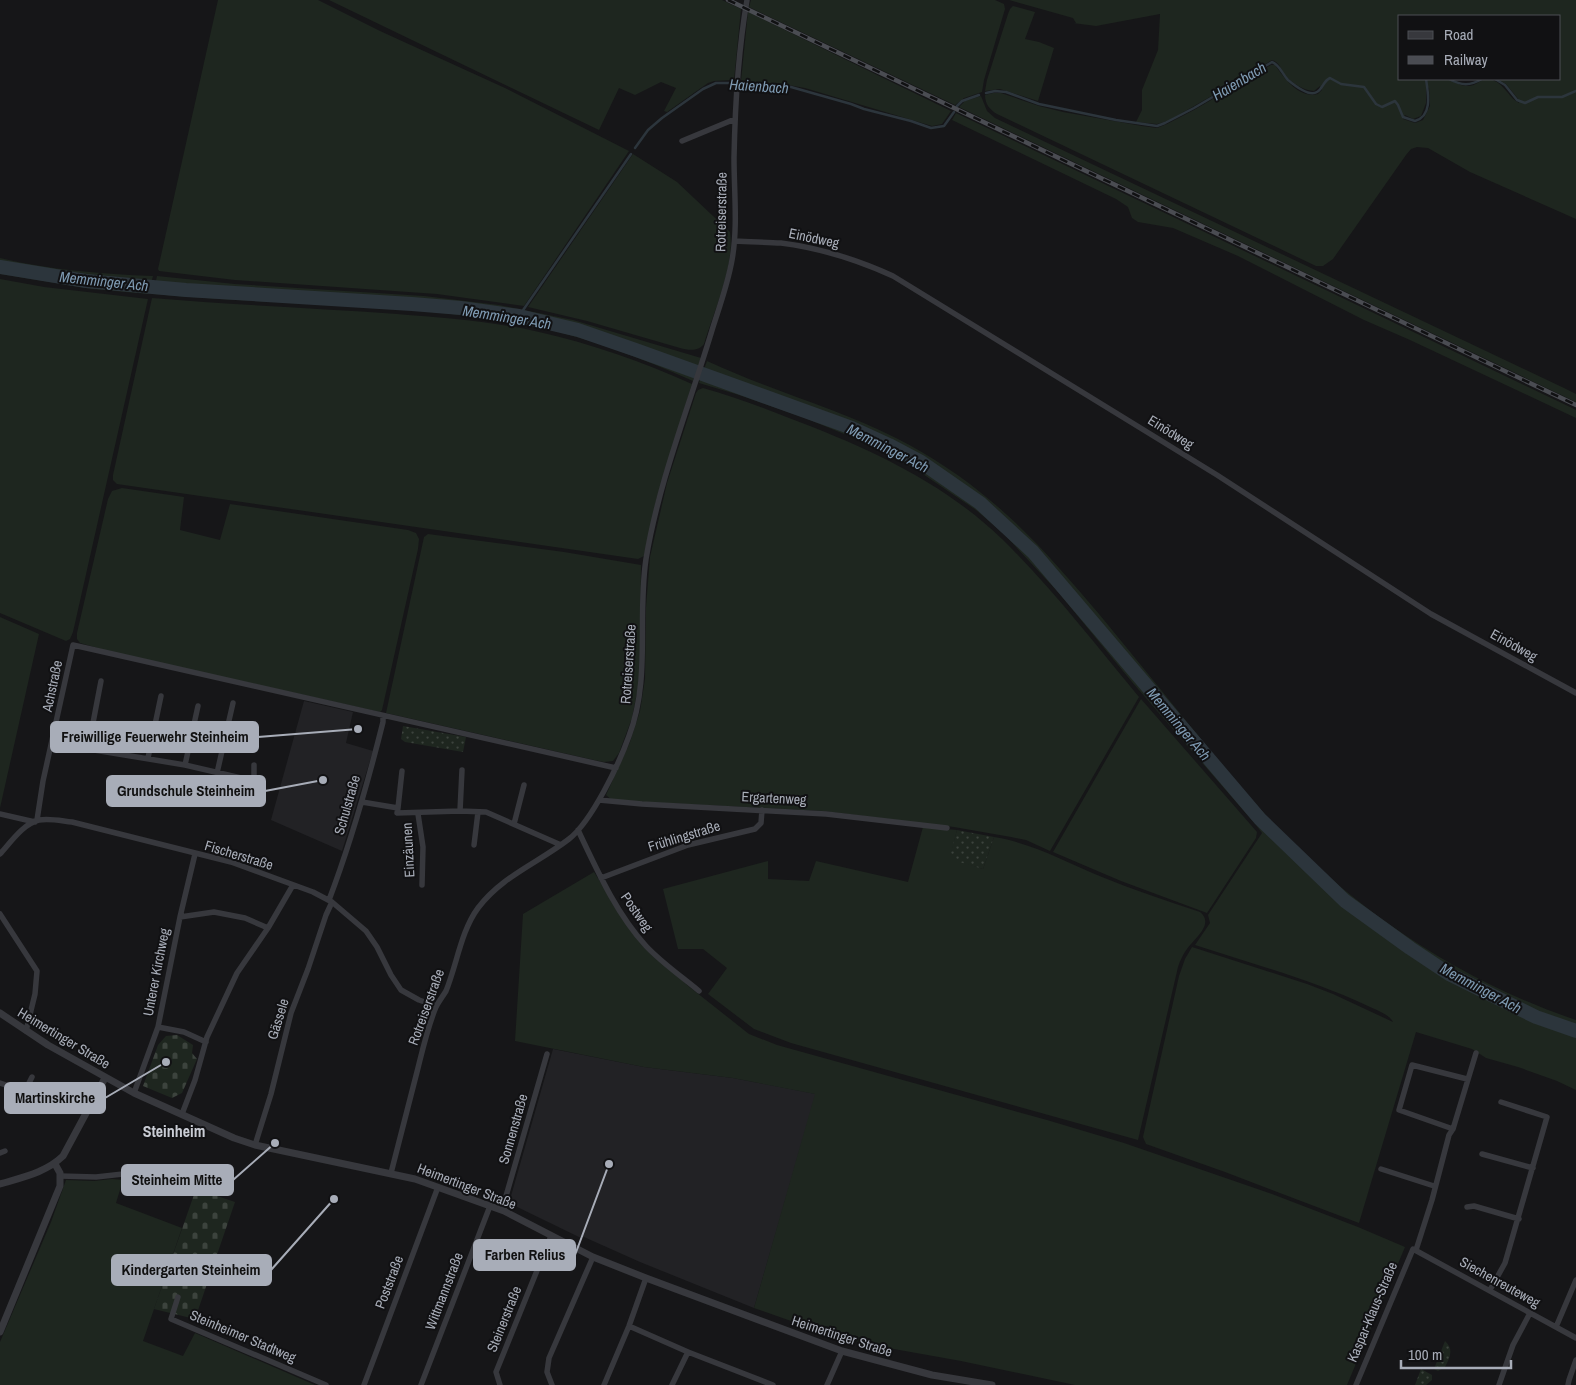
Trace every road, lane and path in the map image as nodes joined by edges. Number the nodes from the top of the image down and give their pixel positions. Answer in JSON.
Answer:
{"nodes":[{"id":1,"x":747,"y":0,"type":"edge"},
{"id":2,"x":735,"y":119,"type":"junction"},
{"id":3,"x":682,"y":141,"type":"dead end"},
{"id":4,"x":735,"y":241,"type":"junction"},
{"id":5,"x":101,"y":681,"type":"dead end"},
{"id":6,"x":1576,"y":693,"type":"edge"},
{"id":7,"x":161,"y":696,"type":"dead end"},
{"id":8,"x":233,"y":703,"type":"dead end"},
{"id":9,"x":198,"y":706,"type":"dead end"},
{"id":10,"x":383,"y":716,"type":"junction"},
{"id":11,"x":52,"y":742,"type":"junction"},
{"id":12,"x":88,"y":750,"type":"junction"},
{"id":13,"x":148,"y":758,"type":"junction"},
{"id":14,"x":185,"y":765,"type":"junction"},
{"id":15,"x":254,"y":765,"type":"dead end"},
{"id":16,"x":616,"y":768,"type":"junction"},
{"id":17,"x":462,"y":770,"type":"dead end"},
{"id":18,"x":402,"y":771,"type":"dead end"},
{"id":19,"x":217,"y":773,"type":"junction"},
{"id":20,"x":254,"y":781,"type":"junction"},
{"id":21,"x":524,"y":785,"type":"dead end"},
{"id":22,"x":599,"y":800,"type":"junction"},
{"id":23,"x":362,"y":802,"type":"junction"},
{"id":24,"x":248,"y":803,"type":"dead end"},
{"id":25,"x":398,"y":808,"type":"junction"},
{"id":26,"x":762,"y":810,"type":"junction"},
{"id":27,"x":460,"y":811,"type":"junction"},
{"id":28,"x":478,"y":812,"type":"junction"},
{"id":29,"x":0,"y":814,"type":"edge"},
{"id":30,"x":418,"y":814,"type":"junction"},
{"id":31,"x":36,"y":821,"type":"junction"},
{"id":32,"x":514,"y":824,"type":"junction"},
{"id":33,"x":947,"y":828,"type":"dead end"},
{"id":34,"x":578,"y":830,"type":"junction"},
{"id":35,"x":474,"y":845,"type":"dead end"},
{"id":36,"x":561,"y":845,"type":"junction"},
{"id":37,"x":0,"y":854,"type":"edge"},
{"id":38,"x":195,"y":854,"type":"junction"},
{"id":39,"x":601,"y":878,"type":"junction"},
{"id":40,"x":293,"y":885,"type":"junction"},
{"id":41,"x":422,"y":885,"type":"dead end"},
{"id":42,"x":330,"y":901,"type":"junction"},
{"id":43,"x":0,"y":914,"type":"edge"},
{"id":44,"x":180,"y":917,"type":"junction"},
{"id":45,"x":268,"y":928,"type":"junction"},
{"id":46,"x":699,"y":991,"type":"dead end"},
{"id":47,"x":436,"y":1006,"type":"junction"},
{"id":48,"x":0,"y":1013,"type":"edge"},
{"id":49,"x":158,"y":1027,"type":"junction"},
{"id":50,"x":26,"y":1031,"type":"junction"},
{"id":51,"x":206,"y":1042,"type":"junction"},
{"id":52,"x":1476,"y":1053,"type":"dead end"},
{"id":53,"x":547,"y":1054,"type":"dead end"},
{"id":54,"x":32,"y":1077,"type":"dead end"},
{"id":55,"x":105,"y":1078,"type":"junction"},
{"id":56,"x":1467,"y":1079,"type":"junction"},
{"id":57,"x":0,"y":1083,"type":"edge"},
{"id":58,"x":134,"y":1093,"type":"junction"},
{"id":59,"x":1500,"y":1102,"type":"dead end"},
{"id":60,"x":182,"y":1114,"type":"junction"},
{"id":61,"x":1453,"y":1129,"type":"junction"},
{"id":62,"x":255,"y":1145,"type":"junction"},
{"id":63,"x":1482,"y":1154,"type":"dead end"},
{"id":64,"x":55,"y":1164,"type":"junction"},
{"id":65,"x":1381,"y":1168,"type":"dead end"},
{"id":66,"x":1533,"y":1168,"type":"junction"},
{"id":67,"x":391,"y":1173,"type":"junction"},
{"id":68,"x":60,"y":1176,"type":"junction"},
{"id":69,"x":0,"y":1184,"type":"edge"},
{"id":70,"x":1434,"y":1186,"type":"junction"},
{"id":71,"x":438,"y":1187,"type":"junction"},
{"id":72,"x":190,"y":1192,"type":"dead end"},
{"id":73,"x":490,"y":1206,"type":"junction"},
{"id":74,"x":1467,"y":1207,"type":"dead end"},
{"id":75,"x":504,"y":1211,"type":"junction"},
{"id":76,"x":1519,"y":1219,"type":"junction"},
{"id":77,"x":551,"y":1236,"type":"junction"},
{"id":78,"x":1414,"y":1249,"type":"junction"},
{"id":79,"x":593,"y":1256,"type":"junction"},
{"id":80,"x":646,"y":1278,"type":"junction"},
{"id":81,"x":1576,"y":1280,"type":"edge"},
{"id":82,"x":1490,"y":1290,"type":"junction"},
{"id":83,"x":178,"y":1296,"type":"dead end"},
{"id":84,"x":1530,"y":1312,"type":"junction"},
{"id":85,"x":629,"y":1326,"type":"junction"},
{"id":86,"x":1556,"y":1327,"type":"junction"},
{"id":87,"x":0,"y":1332,"type":"edge"},
{"id":88,"x":1576,"y":1338,"type":"edge"},
{"id":89,"x":842,"y":1351,"type":"junction"},
{"id":90,"x":688,"y":1352,"type":"junction"},
{"id":91,"x":1576,"y":1360,"type":"edge"},
{"id":92,"x":326,"y":1385,"type":"edge"},
{"id":93,"x":364,"y":1385,"type":"edge"},
{"id":94,"x":421,"y":1385,"type":"edge"},
{"id":95,"x":500,"y":1385,"type":"edge"},
{"id":96,"x":552,"y":1385,"type":"edge"},
{"id":97,"x":604,"y":1385,"type":"edge"},
{"id":98,"x":672,"y":1385,"type":"edge"},
{"id":99,"x":773,"y":1385,"type":"edge"},
{"id":100,"x":827,"y":1385,"type":"edge"},
{"id":101,"x":992,"y":1385,"type":"edge"},
{"id":102,"x":1356,"y":1385,"type":"edge"},
{"id":103,"x":1499,"y":1385,"type":"edge"},
{"id":104,"x":1568,"y":1385,"type":"edge"}],
"edges":[{"from":1,"to":2,"type":"street","name":"Rotreiserstraße"},
{"from":2,"to":3,"type":"street"},
{"from":2,"to":4,"type":"street","name":"Rotreiserstraße"},
{"from":4,"to":6,"type":"street","name":"Einödweg"},
{"from":4,"to":16,"type":"street","name":"Rotreiserstraße"},
{"from":5,"to":12,"type":"street"},
{"from":7,"to":13,"type":"street"},
{"from":8,"to":19,"type":"street"},
{"from":9,"to":14,"type":"street"},
{"from":10,"to":11,"type":"street","name":"Achstraße"},
{"from":10,"to":16,"type":"street"},
{"from":10,"to":23,"type":"street","name":"Schulstraße"},
{"from":11,"to":12,"type":"street"},
{"from":11,"to":31,"type":"street","name":"Achstraße"},
{"from":12,"to":13,"type":"street"},
{"from":13,"to":14,"type":"street"},
{"from":14,"to":19,"type":"street"},
{"from":15,"to":20,"type":"street"},
{"from":16,"to":22,"type":"street","name":"Rotreiserstraße"},
{"from":17,"to":27,"type":"street"},
{"from":18,"to":25,"type":"street","name":"Einzäunen"},
{"from":19,"to":20,"type":"street"},
{"from":20,"to":24,"type":"street"},
{"from":21,"to":32,"type":"street"},
{"from":22,"to":26,"type":"street","name":"Ergartenweg"},
{"from":22,"to":34,"type":"street","name":"Rotreiserstraße"},
{"from":23,"to":25,"type":"street","name":"Einzäunen"},
{"from":23,"to":42,"type":"street","name":"Schulstraße"},
{"from":25,"to":30,"type":"street","name":"Einzäunen"},
{"from":26,"to":33,"type":"street","name":"Ergartenweg"},
{"from":26,"to":39,"type":"street","name":"Frühlingstraße"},
{"from":27,"to":28,"type":"street","name":"Einzäunen"},
{"from":27,"to":30,"type":"street","name":"Einzäunen"},
{"from":28,"to":32,"type":"street","name":"Einzäunen"},
{"from":28,"to":35,"type":"street"},
{"from":29,"to":31,"type":"street","name":"Fischerstraße"},
{"from":30,"to":41,"type":"street","name":"Einzäunen"},
{"from":31,"to":37,"type":"street"},
{"from":31,"to":38,"type":"street","name":"Fischerstraße"},
{"from":32,"to":36,"type":"street","name":"Einzäunen"},
{"from":34,"to":36,"type":"street","name":"Rotreiserstraße"},
{"from":34,"to":39,"type":"street","name":"Postweg"},
{"from":36,"to":47,"type":"street","name":"Rotreiserstraße"},
{"from":38,"to":40,"type":"street","name":"Fischerstraße"},
{"from":38,"to":44,"type":"street","name":"Unterer Kirchweg"},
{"from":39,"to":46,"type":"street","name":"Postweg"},
{"from":40,"to":42,"type":"street","name":"Fischerstraße"},
{"from":40,"to":45,"type":"street"},
{"from":42,"to":47,"type":"street","name":"Fischerstraße"},
{"from":42,"to":62,"type":"street","name":"Gässele"},
{"from":43,"to":50,"type":"street"},
{"from":44,"to":45,"type":"street"},
{"from":44,"to":49,"type":"street","name":"Unterer Kirchweg"},
{"from":45,"to":51,"type":"street"},
{"from":47,"to":67,"type":"street","name":"Rotreiserstraße"},
{"from":48,"to":50,"type":"street","name":"Heimertinger Straße"},
{"from":49,"to":51,"type":"street"},
{"from":49,"to":58,"type":"street","name":"Unterer Kirchweg"},
{"from":50,"to":55,"type":"street","name":"Heimertinger Straße"},
{"from":51,"to":60,"type":"street"},
{"from":52,"to":56,"type":"street","name":"Kaspar-Klaus-Straße"},
{"from":53,"to":75,"type":"street","name":"Sonnenstraße"},
{"from":54,"to":57,"type":"street"},
{"from":55,"to":58,"type":"street","name":"Heimertinger Straße"},
{"from":55,"to":64,"type":"street"},
{"from":56,"to":61,"type":"street","name":"Kaspar-Klaus-Straße"},
{"from":56,"to":61,"type":"street"},
{"from":58,"to":60,"type":"street","name":"Heimertinger Straße"},
{"from":59,"to":66,"type":"street"},
{"from":60,"to":62,"type":"street","name":"Heimertinger Straße"},
{"from":61,"to":70,"type":"street","name":"Kaspar-Klaus-Straße"},
{"from":62,"to":67,"type":"street","name":"Heimertinger Straße"},
{"from":63,"to":66,"type":"street"},
{"from":64,"to":68,"type":"street"},
{"from":64,"to":69,"type":"street"},
{"from":65,"to":70,"type":"street"},
{"from":66,"to":76,"type":"street"},
{"from":67,"to":71,"type":"street","name":"Heimertinger Straße"},
{"from":68,"to":72,"type":"street"},
{"from":68,"to":87,"type":"street"},
{"from":70,"to":78,"type":"street","name":"Kaspar-Klaus-Straße"},
{"from":71,"to":73,"type":"street","name":"Heimertinger Straße"},
{"from":71,"to":93,"type":"street","name":"Poststraße"},
{"from":73,"to":75,"type":"street","name":"Heimertinger Straße"},
{"from":73,"to":94,"type":"street","name":"Wittmannstraße"},
{"from":74,"to":76,"type":"street"},
{"from":75,"to":77,"type":"street","name":"Heimertinger Straße"},
{"from":76,"to":82,"type":"street"},
{"from":77,"to":79,"type":"street","name":"Heimertinger Straße"},
{"from":77,"to":95,"type":"street","name":"Steinerstraße"},
{"from":78,"to":82,"type":"street","name":"Siechenreuteweg"},
{"from":78,"to":102,"type":"street","name":"Kaspar-Klaus-Straße"},
{"from":79,"to":80,"type":"street","name":"Heimertinger Straße"},
{"from":79,"to":96,"type":"street"},
{"from":80,"to":85,"type":"street"},
{"from":80,"to":89,"type":"street","name":"Heimertinger Straße"},
{"from":81,"to":86,"type":"street"},
{"from":82,"to":84,"type":"street","name":"Siechenreuteweg"},
{"from":83,"to":92,"type":"street","name":"Steinheimer Stadtweg"},
{"from":84,"to":86,"type":"street","name":"Siechenreuteweg"},
{"from":84,"to":103,"type":"street"},
{"from":85,"to":90,"type":"street"},
{"from":85,"to":97,"type":"street"},
{"from":86,"to":88,"type":"street","name":"Siechenreuteweg"},
{"from":89,"to":100,"type":"street"},
{"from":89,"to":101,"type":"street","name":"Heimertinger Straße"},
{"from":90,"to":98,"type":"street"},
{"from":90,"to":99,"type":"street"},
{"from":91,"to":104,"type":"street"}]}
